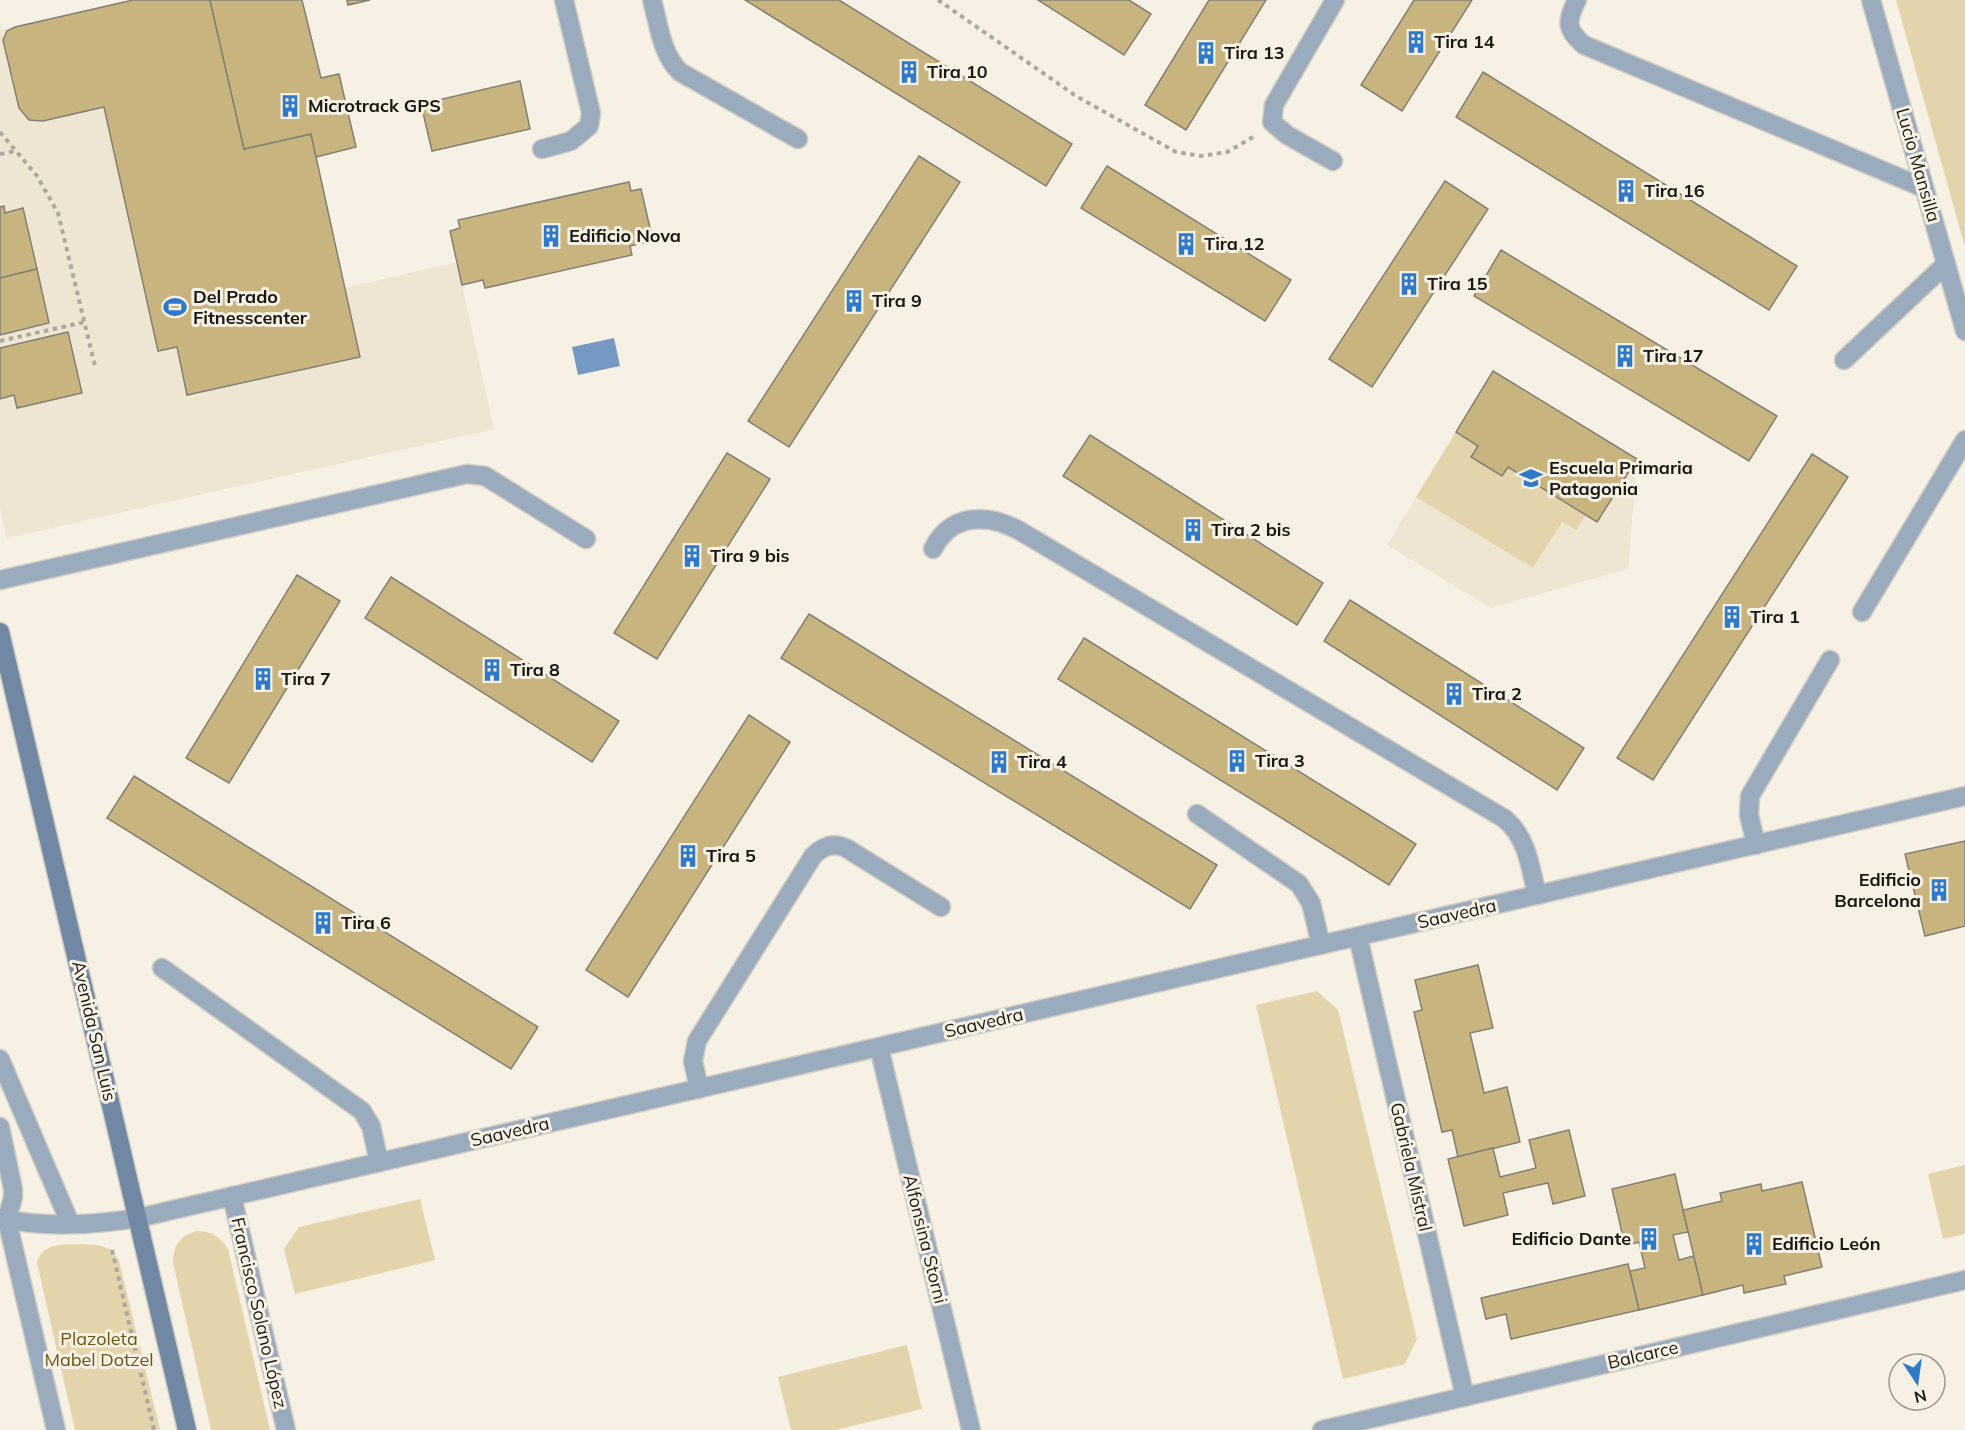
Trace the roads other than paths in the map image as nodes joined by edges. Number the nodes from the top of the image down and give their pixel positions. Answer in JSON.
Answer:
{"nodes":[{"id":1,"x":564,"y":0,"type":"edge"},
{"id":2,"x":652,"y":0,"type":"edge"},
{"id":3,"x":1335,"y":0,"type":"edge"},
{"id":4,"x":1577,"y":0,"type":"edge"},
{"id":5,"x":1871,"y":0,"type":"edge"},
{"id":6,"x":798,"y":139,"type":"dead end"},
{"id":7,"x":542,"y":149,"type":"dead end"},
{"id":8,"x":1333,"y":162,"type":"dead end"},
{"id":9,"x":1924,"y":188,"type":"junction"},
{"id":10,"x":1946,"y":264,"type":"junction"},
{"id":11,"x":1965,"y":331,"type":"edge"},
{"id":12,"x":1844,"y":360,"type":"dead end"},
{"id":13,"x":1965,"y":440,"type":"edge"},
{"id":14,"x":586,"y":539,"type":"dead end"},
{"id":15,"x":933,"y":549,"type":"dead end"},
{"id":16,"x":0,"y":580,"type":"edge"},
{"id":17,"x":1862,"y":612,"type":"dead end"},
{"id":18,"x":0,"y":632,"type":"edge"},
{"id":19,"x":1830,"y":660,"type":"dead end"},
{"id":20,"x":1965,"y":796,"type":"edge"},
{"id":21,"x":1197,"y":814,"type":"dead end"},
{"id":22,"x":1756,"y":845,"type":"junction"},
{"id":23,"x":1537,"y":895,"type":"junction"},
{"id":24,"x":941,"y":907,"type":"dead end"},
{"id":25,"x":1358,"y":937,"type":"junction"},
{"id":26,"x":1321,"y":945,"type":"junction"},
{"id":27,"x":162,"y":968,"type":"dead end"},
{"id":28,"x":879,"y":1047,"type":"junction"},
{"id":29,"x":0,"y":1059,"type":"edge"},
{"id":30,"x":699,"y":1089,"type":"junction"},
{"id":31,"x":0,"y":1127,"type":"edge"},
{"id":32,"x":380,"y":1162,"type":"junction"},
{"id":33,"x":232,"y":1196,"type":"junction"},
{"id":34,"x":138,"y":1218,"type":"junction"},
{"id":35,"x":4,"y":1219,"type":"edge"},
{"id":36,"x":70,"y":1223,"type":"junction"},
{"id":37,"x":1965,"y":1280,"type":"edge"},
{"id":38,"x":1465,"y":1397,"type":"junction"},
{"id":39,"x":1385,"y":1423,"type":"edge"},
{"id":40,"x":56,"y":1430,"type":"edge"},
{"id":41,"x":187,"y":1430,"type":"edge"},
{"id":42,"x":286,"y":1430,"type":"edge"},
{"id":43,"x":971,"y":1430,"type":"edge"},
{"id":44,"x":1322,"y":1430,"type":"edge"}],
"edges":[{"from":1,"to":7,"type":"street"},
{"from":2,"to":6,"type":"street"},
{"from":3,"to":8,"type":"street"},
{"from":4,"to":9,"type":"street"},
{"from":5,"to":9,"type":"street","name":"Lucio Mansilla"},
{"from":9,"to":10,"type":"street","name":"Lucio Mansilla"},
{"from":10,"to":11,"type":"street","name":"Lucio Mansilla"},
{"from":10,"to":12,"type":"street"},
{"from":13,"to":17,"type":"street"},
{"from":14,"to":16,"type":"street"},
{"from":15,"to":23,"type":"street"},
{"from":18,"to":34,"type":"main road","name":"Avenida San Luis"},
{"from":19,"to":22,"type":"street"},
{"from":20,"to":22,"type":"street","name":"Saavedra"},
{"from":21,"to":26,"type":"street"},
{"from":22,"to":23,"type":"street","name":"Saavedra"},
{"from":23,"to":25,"type":"street","name":"Saavedra"},
{"from":24,"to":30,"type":"street"},
{"from":25,"to":26,"type":"street","name":"Saavedra"},
{"from":25,"to":38,"type":"street","name":"Gabriela Mistral"},
{"from":26,"to":28,"type":"street","name":"Saavedra"},
{"from":27,"to":32,"type":"street"},
{"from":28,"to":30,"type":"street","name":"Saavedra"},
{"from":28,"to":43,"type":"street","name":"Alfonsina Storni"},
{"from":29,"to":36,"type":"street"},
{"from":30,"to":32,"type":"street","name":"Saavedra"},
{"from":31,"to":35,"type":"street"},
{"from":32,"to":33,"type":"street","name":"Saavedra"},
{"from":33,"to":34,"type":"street","name":"Saavedra"},
{"from":33,"to":42,"type":"street","name":"Francisco Solano López"},
{"from":34,"to":36,"type":"street","name":"Saavedra"},
{"from":34,"to":41,"type":"main road","name":"Avenida San Luis"},
{"from":35,"to":36,"type":"street","name":"Saavedra"},
{"from":35,"to":40,"type":"street"},
{"from":37,"to":38,"type":"street","name":"Balcarce"},
{"from":38,"to":39,"type":"street","name":"Balcarce"},
{"from":39,"to":44,"type":"street","name":"Balcarce"}]}
